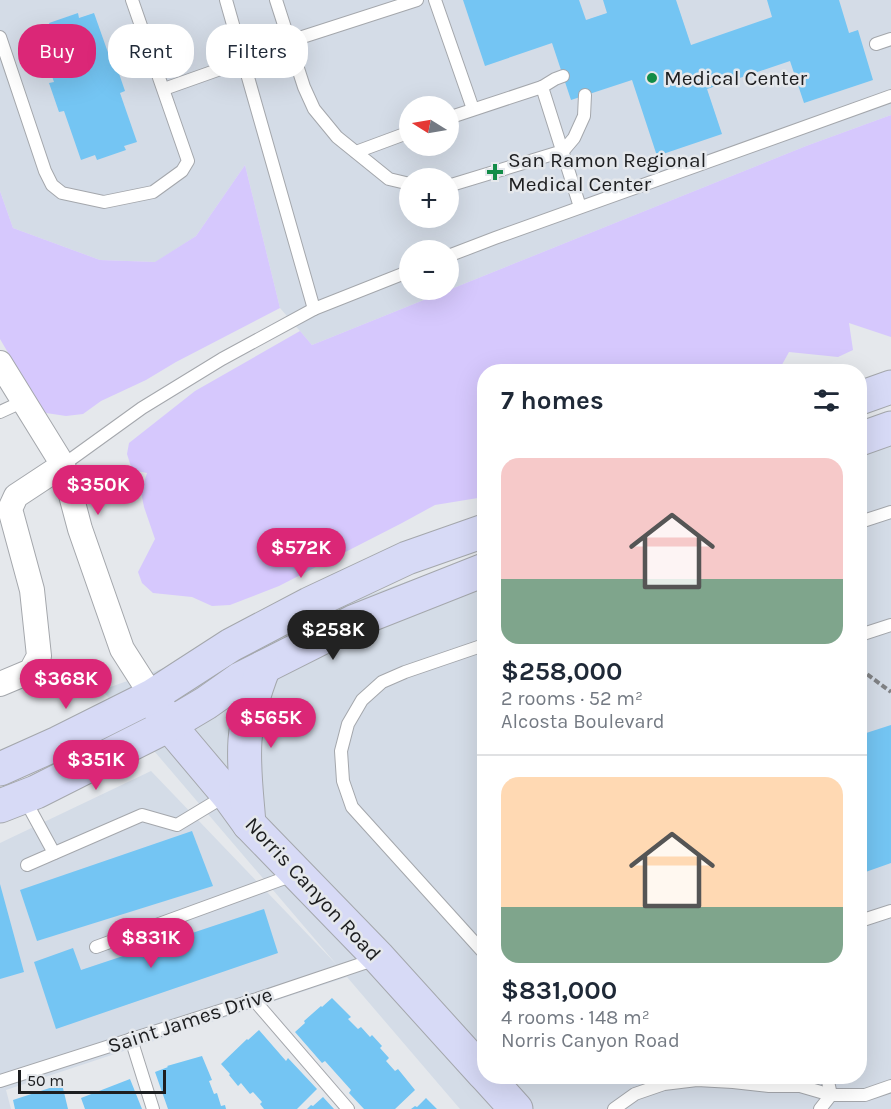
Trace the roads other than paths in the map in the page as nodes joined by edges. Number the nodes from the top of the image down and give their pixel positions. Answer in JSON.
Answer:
{"nodes":[{"id":1,"x":132,"y":0,"type":"edge"},
{"id":2,"x":226,"y":0,"type":"edge"},
{"id":3,"x":276,"y":0,"type":"edge"},
{"id":4,"x":417,"y":0,"type":"edge"},
{"id":5,"x":435,"y":0,"type":"edge"},
{"id":6,"x":233,"y":24,"type":"edge"},
{"id":7,"x":284,"y":24,"type":"edge"},
{"id":8,"x":308,"y":35,"type":"edge"},
{"id":9,"x":0,"y":37,"type":"edge"},
{"id":10,"x":891,"y":39,"type":"edge"},
{"id":11,"x":876,"y":44,"type":"dead end"},
{"id":12,"x":206,"y":74,"type":"edge"},
{"id":13,"x":563,"y":76,"type":"dead end"},
{"id":14,"x":248,"y":78,"type":"edge"},
{"id":15,"x":301,"y":78,"type":"edge"},
{"id":16,"x":542,"y":87,"type":"junction"},
{"id":17,"x":164,"y":89,"type":"junction"},
{"id":18,"x":585,"y":95,"type":"dead end"},
{"id":19,"x":891,"y":96,"type":"edge"},
{"id":20,"x":473,"y":109,"type":"junction"},
{"id":21,"x":459,"y":114,"type":"edge"},
{"id":22,"x":399,"y":136,"type":"edge"},
{"id":23,"x":563,"y":151,"type":"junction"},
{"id":24,"x":356,"y":152,"type":"junction"},
{"id":25,"x":399,"y":181,"type":"edge"},
{"id":26,"x":459,"y":183,"type":"edge"},
{"id":27,"x":580,"y":207,"type":"junction"},
{"id":28,"x":459,"y":252,"type":"edge"},
{"id":29,"x":399,"y":275,"type":"edge"},
{"id":30,"x":314,"y":309,"type":"junction"},
{"id":31,"x":0,"y":363,"type":"edge"},
{"id":32,"x":891,"y":387,"type":"edge"},
{"id":33,"x":867,"y":396,"type":"edge"},
{"id":34,"x":24,"y":401,"type":"junction"},
{"id":35,"x":0,"y":412,"type":"edge"},
{"id":36,"x":891,"y":428,"type":"edge"},
{"id":37,"x":867,"y":437,"type":"edge"},
{"id":38,"x":63,"y":465,"type":"junction"},
{"id":39,"x":891,"y":512,"type":"edge"},
{"id":40,"x":867,"y":520,"type":"edge"},
{"id":41,"x":477,"y":533,"type":"edge"},
{"id":42,"x":477,"y":573,"type":"edge"},
{"id":43,"x":891,"y":625,"type":"edge"},
{"id":44,"x":867,"y":633,"type":"edge"},
{"id":45,"x":477,"y":647,"type":"edge"},
{"id":46,"x":264,"y":667,"type":"junction"},
{"id":47,"x":0,"y":684,"type":"edge"},
{"id":48,"x":152,"y":696,"type":"junction"},
{"id":49,"x":169,"y":725,"type":"junction"},
{"id":50,"x":0,"y":769,"type":"edge"},
{"id":51,"x":228,"y":795,"type":"junction"},
{"id":52,"x":12,"y":802,"type":"edge"},
{"id":53,"x":249,"y":824,"type":"junction"},
{"id":54,"x":54,"y":853,"type":"junction"},
{"id":55,"x":27,"y":865,"type":"dead end"},
{"id":56,"x":297,"y":874,"type":"junction"},
{"id":57,"x":891,"y":911,"type":"edge"},
{"id":58,"x":867,"y":919,"type":"edge"},
{"id":59,"x":477,"y":945,"type":"edge"},
{"id":60,"x":96,"y":947,"type":"dead end"},
{"id":61,"x":379,"y":958,"type":"junction"},
{"id":62,"x":254,"y":1000,"type":"junction"},
{"id":63,"x":131,"y":1039,"type":"junction"},
{"id":64,"x":477,"y":1066,"type":"edge"},
{"id":65,"x":0,"y":1081,"type":"edge"},
{"id":66,"x":493,"y":1084,"type":"edge"},
{"id":67,"x":664,"y":1084,"type":"edge"},
{"id":68,"x":751,"y":1084,"type":"edge"},
{"id":69,"x":829,"y":1084,"type":"edge"},
{"id":70,"x":891,"y":1086,"type":"edge"},
{"id":71,"x":831,"y":1095,"type":"junction"},
{"id":72,"x":153,"y":1109,"type":"edge"},
{"id":73,"x":348,"y":1109,"type":"edge"},
{"id":74,"x":516,"y":1109,"type":"edge"},
{"id":75,"x":614,"y":1109,"type":"edge"},
{"id":76,"x":820,"y":1109,"type":"edge"}],
"edges":[{"from":1,"to":17,"type":"lane"},
{"from":2,"to":6,"type":"lane"},
{"from":3,"to":7,"type":"lane"},
{"from":4,"to":8,"type":"lane"},
{"from":5,"to":20,"type":"lane"},
{"from":9,"to":17,"type":"lane"},
{"from":10,"to":11,"type":"lane"},
{"from":12,"to":17,"type":"lane"},
{"from":13,"to":16,"type":"lane"},
{"from":14,"to":30,"type":"lane"},
{"from":15,"to":24,"type":"lane"},
{"from":16,"to":20,"type":"lane"},
{"from":16,"to":23,"type":"lane"},
{"from":18,"to":23,"type":"lane"},
{"from":19,"to":27,"type":"lane"},
{"from":20,"to":21,"type":"lane"},
{"from":22,"to":24,"type":"lane"},
{"from":23,"to":26,"type":"lane"},
{"from":23,"to":27,"type":"lane"},
{"from":24,"to":25,"type":"lane"},
{"from":27,"to":28,"type":"lane"},
{"from":29,"to":30,"type":"lane"},
{"from":30,"to":38,"type":"lane"},
{"from":31,"to":34,"type":"street"},
{"from":32,"to":33,"type":"main road"},
{"from":34,"to":35,"type":"lane"},
{"from":34,"to":38,"type":"street"},
{"from":36,"to":37,"type":"main road"},
{"from":38,"to":47,"type":"street"},
{"from":38,"to":48,"type":"street"},
{"from":39,"to":40,"type":"lane"},
{"from":41,"to":48,"type":"main road"},
{"from":42,"to":46,"type":"main road"},
{"from":43,"to":44,"type":"lane"},
{"from":45,"to":59,"type":"lane"},
{"from":46,"to":49,"type":"main road"},
{"from":46,"to":53,"type":"main road"},
{"from":48,"to":49,"type":"main road","name":"Norris Canyon Road"},
{"from":48,"to":50,"type":"main road"},
{"from":49,"to":51,"type":"main road","name":"Norris Canyon Road"},
{"from":49,"to":52,"type":"main road"},
{"from":51,"to":53,"type":"main road","name":"Norris Canyon Road"},
{"from":51,"to":54,"type":"lane"},
{"from":52,"to":54,"type":"lane"},
{"from":53,"to":56,"type":"main road","name":"Norris Canyon Road"},
{"from":54,"to":55,"type":"lane"},
{"from":56,"to":60,"type":"lane"},
{"from":56,"to":61,"type":"main road","name":"Norris Canyon Road"},
{"from":57,"to":58,"type":"lane"},
{"from":61,"to":62,"type":"lane","name":"Saint James Drive"},
{"from":61,"to":64,"type":"main road","name":"Norris Canyon Road"},
{"from":62,"to":63,"type":"lane","name":"Saint James Drive"},
{"from":62,"to":73,"type":"lane"},
{"from":63,"to":65,"type":"lane","name":"Saint James Drive"},
{"from":63,"to":72,"type":"lane"},
{"from":66,"to":74,"type":"main road","name":"Norris Canyon Road"},
{"from":67,"to":75,"type":"lane"},
{"from":68,"to":71,"type":"lane"},
{"from":69,"to":71,"type":"lane"},
{"from":70,"to":71,"type":"lane"},
{"from":71,"to":76,"type":"lane"}]}
